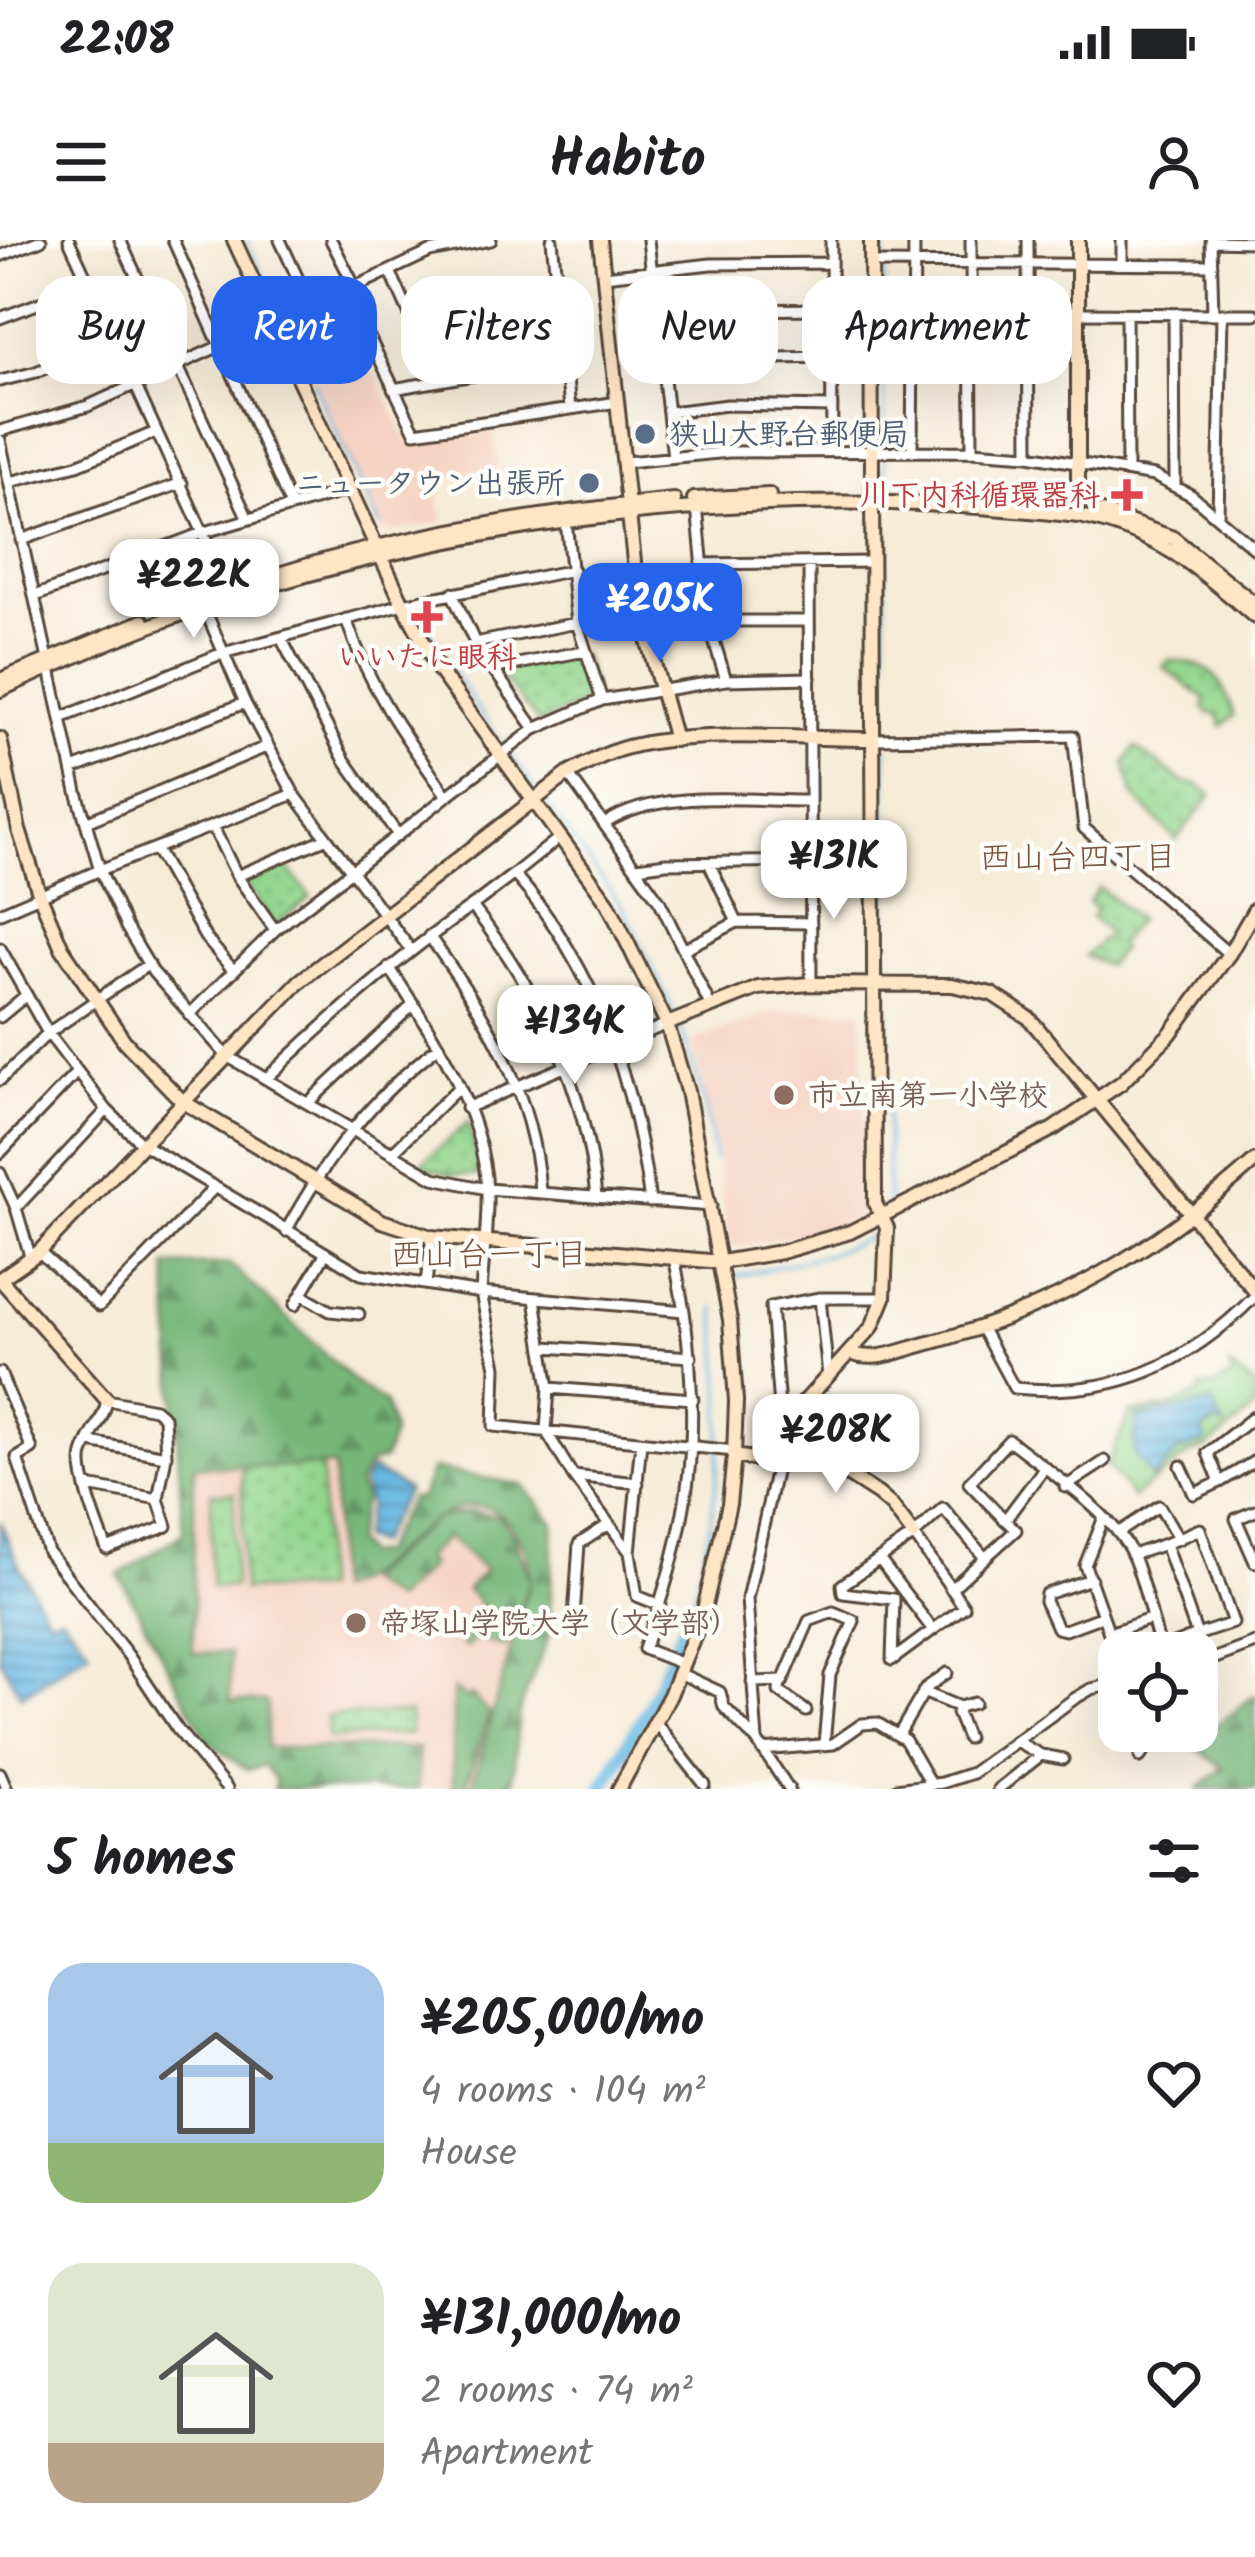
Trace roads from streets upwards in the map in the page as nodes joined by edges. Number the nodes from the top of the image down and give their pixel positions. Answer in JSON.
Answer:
{"nodes":[{"id":1,"x":41,"y":240,"type":"edge"},
{"id":2,"x":69,"y":240,"type":"edge"},
{"id":3,"x":120,"y":240,"type":"edge"},
{"id":4,"x":172,"y":240,"type":"edge"},
{"id":5,"x":234,"y":240,"type":"edge"},
{"id":6,"x":280,"y":240,"type":"edge"},
{"id":7,"x":331,"y":240,"type":"edge"},
{"id":8,"x":490,"y":240,"type":"edge"},
{"id":9,"x":552,"y":240,"type":"edge"},
{"id":10,"x":600,"y":240,"type":"edge"},
{"id":11,"x":648,"y":240,"type":"edge"},
{"id":12,"x":831,"y":240,"type":"edge"},
{"id":13,"x":871,"y":240,"type":"edge"},
{"id":14,"x":914,"y":240,"type":"edge"},
{"id":15,"x":970,"y":240,"type":"edge"},
{"id":16,"x":1028,"y":240,"type":"edge"},
{"id":17,"x":1078,"y":240,"type":"edge"},
{"id":18,"x":1122,"y":240,"type":"edge"},
{"id":19,"x":1210,"y":241,"type":"edge"},
{"id":20,"x":1255,"y":242,"type":"edge"},
{"id":21,"x":0,"y":256,"type":"edge"},
{"id":22,"x":912,"y":262,"type":"junction"},
{"id":23,"x":1122,"y":262,"type":"junction"},
{"id":24,"x":831,"y":263,"type":"junction"},
{"id":25,"x":879,"y":263,"type":"junction"},
{"id":26,"x":970,"y":263,"type":"junction"},
{"id":27,"x":1030,"y":263,"type":"junction"},
{"id":28,"x":1077,"y":264,"type":"junction"},
{"id":29,"x":1212,"y":265,"type":"junction"},
{"id":30,"x":652,"y":271,"type":"junction"},
{"id":31,"x":392,"y":273,"type":"junction"},
{"id":32,"x":85,"y":276,"type":"edge"},
{"id":33,"x":137,"y":276,"type":"edge"},
{"id":34,"x":250,"y":276,"type":"edge"},
{"id":35,"x":297,"y":276,"type":"edge"},
{"id":36,"x":349,"y":276,"type":"edge"},
{"id":37,"x":555,"y":276,"type":"edge"},
{"id":38,"x":604,"y":276,"type":"junction"},
{"id":39,"x":652,"y":276,"type":"edge"},
{"id":40,"x":831,"y":276,"type":"edge"},
{"id":41,"x":377,"y":279,"type":"edge"},
{"id":42,"x":401,"y":291,"type":"edge"},
{"id":43,"x":36,"y":304,"type":"edge"},
{"id":44,"x":1078,"y":313,"type":"junction"},
{"id":45,"x":1126,"y":314,"type":"junction"},
{"id":46,"x":1174,"y":314,"type":"junction"},
{"id":47,"x":1217,"y":314,"type":"junction"},
{"id":48,"x":1255,"y":314,"type":"edge"},
{"id":49,"x":0,"y":318,"type":"edge"},
{"id":50,"x":211,"y":323,"type":"edge"},
{"id":51,"x":377,"y":354,"type":"edge"},
{"id":52,"x":36,"y":372,"type":"edge"},
{"id":53,"x":0,"y":381,"type":"edge"},
{"id":54,"x":187,"y":382,"type":"edge"},
{"id":55,"x":136,"y":384,"type":"joint"},
{"id":56,"x":238,"y":384,"type":"edge"},
{"id":57,"x":300,"y":384,"type":"edge"},
{"id":58,"x":419,"y":384,"type":"edge"},
{"id":59,"x":566,"y":384,"type":"edge"},
{"id":60,"x":666,"y":384,"type":"edge"},
{"id":61,"x":831,"y":384,"type":"edge"},
{"id":62,"x":393,"y":389,"type":"junction"},
{"id":63,"x":618,"y":402,"type":"junction"},
{"id":64,"x":832,"y":406,"type":"junction"},
{"id":65,"x":570,"y":408,"type":"junction"},
{"id":66,"x":670,"y":412,"type":"junction"},
{"id":67,"x":156,"y":432,"type":"junction"},
{"id":68,"x":0,"y":435,"type":"edge"},
{"id":69,"x":832,"y":451,"type":"junction"},
{"id":70,"x":912,"y":451,"type":"junction"},
{"id":71,"x":972,"y":451,"type":"junction"},
{"id":72,"x":881,"y":452,"type":"junction"},
{"id":73,"x":1029,"y":455,"type":"junction"},
{"id":74,"x":673,"y":457,"type":"junction"},
{"id":75,"x":626,"y":462,"type":"junction"},
{"id":76,"x":1079,"y":464,"type":"junction"},
{"id":77,"x":1127,"y":470,"type":"junction"},
{"id":78,"x":10,"y":482,"type":"junction"},
{"id":79,"x":182,"y":483,"type":"junction"},
{"id":80,"x":1175,"y":486,"type":"junction"},
{"id":81,"x":350,"y":490,"type":"junction"},
{"id":82,"x":871,"y":497,"type":"junction"},
{"id":83,"x":291,"y":506,"type":"junction"},
{"id":84,"x":698,"y":506,"type":"junction"},
{"id":85,"x":1078,"y":507,"type":"junction"},
{"id":86,"x":631,"y":509,"type":"junction"},
{"id":87,"x":1218,"y":518,"type":"junction"},
{"id":88,"x":248,"y":519,"type":"junction"},
{"id":89,"x":566,"y":521,"type":"junction"},
{"id":90,"x":205,"y":532,"type":"junction"},
{"id":91,"x":21,"y":540,"type":"junction"},
{"id":92,"x":1255,"y":549,"type":"edge"},
{"id":93,"x":379,"y":551,"type":"junction"},
{"id":94,"x":871,"y":562,"type":"junction"},
{"id":95,"x":808,"y":564,"type":"junction"},
{"id":96,"x":701,"y":565,"type":"junction"},
{"id":97,"x":573,"y":570,"type":"junction"},
{"id":98,"x":229,"y":590,"type":"junction"},
{"id":99,"x":452,"y":593,"type":"junction"},
{"id":100,"x":34,"y":596,"type":"junction"},
{"id":101,"x":403,"y":604,"type":"junction"},
{"id":102,"x":1255,"y":604,"type":"edge"},
{"id":103,"x":204,"y":607,"type":"junction"},
{"id":104,"x":1255,"y":617,"type":"edge"},
{"id":105,"x":346,"y":619,"type":"junction"},
{"id":106,"x":809,"y":621,"type":"junction"},
{"id":107,"x":708,"y":622,"type":"junction"},
{"id":108,"x":577,"y":623,"type":"junction"},
{"id":109,"x":281,"y":638,"type":"junction"},
{"id":110,"x":475,"y":643,"type":"junction"},
{"id":111,"x":585,"y":651,"type":"junction"},
{"id":112,"x":223,"y":653,"type":"junction"},
{"id":113,"x":50,"y":662,"type":"junction"},
{"id":114,"x":492,"y":669,"type":"junction"},
{"id":115,"x":810,"y":679,"type":"junction"},
{"id":116,"x":0,"y":680,"type":"edge"},
{"id":117,"x":726,"y":680,"type":"junction"},
{"id":118,"x":662,"y":687,"type":"junction"},
{"id":119,"x":0,"y":690,"type":"edge"},
{"id":120,"x":602,"y":700,"type":"junction"},
{"id":121,"x":245,"y":703,"type":"junction"},
{"id":122,"x":62,"y":718,"type":"junction"},
{"id":123,"x":535,"y":729,"type":"junction"},
{"id":124,"x":0,"y":739,"type":"edge"},
{"id":125,"x":810,"y":739,"type":"junction"},
{"id":126,"x":872,"y":739,"type":"junction"},
{"id":127,"x":675,"y":740,"type":"junction"},
{"id":128,"x":268,"y":746,"type":"junction"},
{"id":129,"x":500,"y":758,"type":"junction"},
{"id":130,"x":73,"y":769,"type":"junction"},
{"id":131,"x":568,"y":774,"type":"junction"},
{"id":132,"x":294,"y":794,"type":"junction"},
{"id":133,"x":447,"y":796,"type":"junction"},
{"id":134,"x":532,"y":801,"type":"junction"},
{"id":135,"x":810,"y":801,"type":"junction"},
{"id":136,"x":86,"y":822,"type":"junction"},
{"id":137,"x":606,"y":823,"type":"junction"},
{"id":138,"x":213,"y":827,"type":"junction"},
{"id":139,"x":398,"y":835,"type":"junction"},
{"id":140,"x":327,"y":838,"type":"junction"},
{"id":141,"x":559,"y":838,"type":"junction"},
{"id":142,"x":156,"y":850,"type":"junction"},
{"id":143,"x":811,"y":861,"type":"junction"},
{"id":144,"x":709,"y":862,"type":"junction"},
{"id":145,"x":637,"y":868,"type":"junction"},
{"id":146,"x":100,"y":870,"type":"junction"},
{"id":147,"x":352,"y":871,"type":"junction"},
{"id":148,"x":514,"y":874,"type":"junction"},
{"id":149,"x":237,"y":877,"type":"junction"},
{"id":150,"x":40,"y":896,"type":"junction"},
{"id":151,"x":472,"y":906,"type":"junction"},
{"id":152,"x":1255,"y":909,"type":"edge"},
{"id":153,"x":0,"y":913,"type":"edge"},
{"id":154,"x":384,"y":915,"type":"junction"},
{"id":155,"x":737,"y":922,"type":"junction"},
{"id":156,"x":812,"y":923,"type":"junction"},
{"id":157,"x":275,"y":930,"type":"junction"},
{"id":158,"x":429,"y":936,"type":"junction"},
{"id":159,"x":686,"y":948,"type":"junction"},
{"id":160,"x":410,"y":949,"type":"junction"},
{"id":161,"x":1229,"y":954,"type":"junction"},
{"id":162,"x":2,"y":956,"type":"edge"},
{"id":163,"x":148,"y":964,"type":"junction"},
{"id":164,"x":389,"y":967,"type":"junction"},
{"id":165,"x":233,"y":970,"type":"junction"},
{"id":166,"x":812,"y":983,"type":"junction"},
{"id":167,"x":872,"y":984,"type":"junction"},
{"id":168,"x":24,"y":997,"type":"junction"},
{"id":169,"x":94,"y":999,"type":"junction"},
{"id":170,"x":414,"y":1004,"type":"junction"},
{"id":171,"x":710,"y":1005,"type":"junction"},
{"id":172,"x":189,"y":1016,"type":"junction"},
{"id":173,"x":0,"y":1017,"type":"edge"},
{"id":174,"x":667,"y":1024,"type":"junction"},
{"id":175,"x":47,"y":1033,"type":"junction"},
{"id":176,"x":439,"y":1046,"type":"junction"},
{"id":177,"x":615,"y":1046,"type":"junction"},
{"id":178,"x":227,"y":1056,"type":"junction"},
{"id":179,"x":568,"y":1066,"type":"junction"},
{"id":180,"x":77,"y":1072,"type":"junction"},
{"id":181,"x":266,"y":1079,"type":"junction"},
{"id":182,"x":0,"y":1080,"type":"edge"},
{"id":183,"x":518,"y":1086,"type":"junction"},
{"id":184,"x":458,"y":1088,"type":"junction"},
{"id":185,"x":1096,"y":1099,"type":"junction"},
{"id":186,"x":182,"y":1101,"type":"junction"},
{"id":187,"x":308,"y":1103,"type":"junction"},
{"id":188,"x":466,"y":1108,"type":"junction"},
{"id":189,"x":107,"y":1110,"type":"junction"},
{"id":190,"x":350,"y":1128,"type":"junction"},
{"id":191,"x":141,"y":1143,"type":"junction"},
{"id":192,"x":0,"y":1153,"type":"edge"},
{"id":193,"x":392,"y":1153,"type":"junction"},
{"id":194,"x":1255,"y":1161,"type":"edge"},
{"id":195,"x":0,"y":1173,"type":"edge"},
{"id":196,"x":313,"y":1182,"type":"junction"},
{"id":197,"x":214,"y":1186,"type":"junction"},
{"id":198,"x":487,"y":1189,"type":"junction"},
{"id":199,"x":540,"y":1191,"type":"junction"},
{"id":200,"x":596,"y":1197,"type":"junction"},
{"id":201,"x":650,"y":1202,"type":"junction"},
{"id":202,"x":711,"y":1206,"type":"junction"},
{"id":203,"x":16,"y":1208,"type":"junction"},
{"id":204,"x":1191,"y":1214,"type":"junction"},
{"id":205,"x":882,"y":1216,"type":"junction"},
{"id":206,"x":286,"y":1231,"type":"junction"},
{"id":207,"x":432,"y":1237,"type":"junction"},
{"id":208,"x":484,"y":1244,"type":"junction"},
{"id":209,"x":325,"y":1254,"type":"junction"},
{"id":210,"x":35,"y":1256,"type":"junction"},
{"id":211,"x":676,"y":1261,"type":"junction"},
{"id":212,"x":721,"y":1262,"type":"junction"},
{"id":213,"x":426,"y":1283,"type":"junction"},
{"id":214,"x":481,"y":1293,"type":"junction"},
{"id":215,"x":1255,"y":1293,"type":"edge"},
{"id":216,"x":303,"y":1295,"type":"junction"},
{"id":217,"x":820,"y":1298,"type":"junction"},
{"id":218,"x":884,"y":1298,"type":"junction"},
{"id":219,"x":535,"y":1299,"type":"junction"},
{"id":220,"x":295,"y":1305,"type":"dead end"},
{"id":221,"x":684,"y":1311,"type":"junction"},
{"id":222,"x":359,"y":1314,"type":"dead end"},
{"id":223,"x":982,"y":1329,"type":"junction"},
{"id":224,"x":544,"y":1347,"type":"junction"},
{"id":225,"x":851,"y":1352,"type":"junction"},
{"id":226,"x":691,"y":1357,"type":"junction"},
{"id":227,"x":0,"y":1373,"type":"edge"},
{"id":228,"x":828,"y":1376,"type":"junction"},
{"id":229,"x":549,"y":1388,"type":"junction"},
{"id":230,"x":107,"y":1400,"type":"junction"},
{"id":231,"x":693,"y":1400,"type":"junction"},
{"id":232,"x":1255,"y":1416,"type":"edge"},
{"id":233,"x":546,"y":1431,"type":"junction"},
{"id":234,"x":779,"y":1434,"type":"junction"},
{"id":235,"x":90,"y":1442,"type":"junction"},
{"id":236,"x":640,"y":1442,"type":"junction"},
{"id":237,"x":692,"y":1447,"type":"junction"},
{"id":238,"x":728,"y":1452,"type":"junction"},
{"id":239,"x":166,"y":1456,"type":"junction"},
{"id":240,"x":1105,"y":1461,"type":"dead end"},
{"id":241,"x":1255,"y":1461,"type":"edge"},
{"id":242,"x":1181,"y":1466,"type":"dead end"},
{"id":243,"x":1044,"y":1468,"type":"junction"},
{"id":244,"x":573,"y":1476,"type":"junction"},
{"id":245,"x":1220,"y":1482,"type":"junction"},
{"id":246,"x":638,"y":1483,"type":"junction"},
{"id":247,"x":88,"y":1486,"type":"junction"},
{"id":248,"x":1066,"y":1486,"type":"junction"},
{"id":249,"x":158,"y":1499,"type":"junction"},
{"id":250,"x":1255,"y":1511,"type":"edge"},
{"id":251,"x":1005,"y":1520,"type":"junction"},
{"id":252,"x":1103,"y":1520,"type":"junction"},
{"id":253,"x":608,"y":1525,"type":"junction"},
{"id":254,"x":1118,"y":1533,"type":"junction"},
{"id":255,"x":914,"y":1535,"type":"junction"},
{"id":256,"x":1180,"y":1539,"type":"junction"},
{"id":257,"x":1165,"y":1544,"type":"junction"},
{"id":258,"x":630,"y":1552,"type":"junction"},
{"id":259,"x":1132,"y":1555,"type":"junction"},
{"id":260,"x":985,"y":1558,"type":"junction"},
{"id":261,"x":879,"y":1559,"type":"junction"},
{"id":262,"x":1255,"y":1562,"type":"edge"},
{"id":263,"x":1090,"y":1579,"type":"junction"},
{"id":264,"x":951,"y":1588,"type":"junction"},
{"id":265,"x":899,"y":1595,"type":"junction"},
{"id":266,"x":660,"y":1605,"type":"junction"},
{"id":267,"x":1103,"y":1616,"type":"junction"},
{"id":268,"x":574,"y":1617,"type":"dead end"},
{"id":269,"x":1150,"y":1618,"type":"junction"},
{"id":270,"x":933,"y":1630,"type":"junction"},
{"id":271,"x":1155,"y":1632,"type":"edge"},
{"id":272,"x":1196,"y":1632,"type":"edge"},
{"id":273,"x":1206,"y":1632,"type":"edge"},
{"id":274,"x":1255,"y":1643,"type":"edge"},
{"id":275,"x":1218,"y":1657,"type":"edge"},
{"id":276,"x":677,"y":1665,"type":"junction"},
{"id":277,"x":947,"y":1673,"type":"dead end"},
{"id":278,"x":779,"y":1681,"type":"junction"},
{"id":279,"x":752,"y":1682,"type":"junction"},
{"id":280,"x":1098,"y":1690,"type":"edge"},
{"id":281,"x":923,"y":1693,"type":"junction"},
{"id":282,"x":974,"y":1702,"type":"dead end"},
{"id":283,"x":959,"y":1708,"type":"junction"},
{"id":284,"x":806,"y":1711,"type":"dead end"},
{"id":285,"x":656,"y":1723,"type":"junction"},
{"id":286,"x":899,"y":1734,"type":"junction"},
{"id":287,"x":967,"y":1738,"type":"dead end"},
{"id":288,"x":1016,"y":1741,"type":"junction"},
{"id":289,"x":824,"y":1745,"type":"junction"},
{"id":290,"x":759,"y":1746,"type":"junction"},
{"id":291,"x":1143,"y":1752,"type":"edge"},
{"id":292,"x":1041,"y":1755,"type":"junction"},
{"id":293,"x":1139,"y":1757,"type":"dead end"},
{"id":294,"x":1063,"y":1759,"type":"dead end"},
{"id":295,"x":0,"y":1773,"type":"edge"},
{"id":296,"x":705,"y":1785,"type":"dead end"},
{"id":297,"x":931,"y":1785,"type":"junction"},
{"id":298,"x":7,"y":1789,"type":"edge"},
{"id":299,"x":227,"y":1789,"type":"edge"},
{"id":300,"x":620,"y":1789,"type":"edge"},
{"id":301,"x":789,"y":1789,"type":"edge"},
{"id":302,"x":896,"y":1789,"type":"edge"},
{"id":303,"x":998,"y":1789,"type":"edge"}],
"edges":[{"from":1,"to":21,"type":"street"},
{"from":2,"to":32,"type":"street"},
{"from":3,"to":33,"type":"street"},
{"from":4,"to":50,"type":"street"},
{"from":5,"to":34,"type":"street"},
{"from":6,"to":35,"type":"street"},
{"from":7,"to":36,"type":"street"},
{"from":8,"to":31,"type":"street"},
{"from":9,"to":37,"type":"street"},
{"from":10,"to":38,"type":"street"},
{"from":11,"to":30,"type":"street"},
{"from":12,"to":24,"type":"street"},
{"from":13,"to":25,"type":"street"},
{"from":14,"to":22,"type":"street"},
{"from":15,"to":26,"type":"street"},
{"from":16,"to":27,"type":"street"},
{"from":17,"to":28,"type":"street"},
{"from":18,"to":23,"type":"street"},
{"from":19,"to":20,"type":"street"},
{"from":19,"to":29,"type":"street"},
{"from":22,"to":25,"type":"street"},
{"from":22,"to":26,"type":"street"},
{"from":22,"to":70,"type":"street"},
{"from":23,"to":28,"type":"street"},
{"from":23,"to":29,"type":"street"},
{"from":24,"to":30,"type":"street"},
{"from":24,"to":40,"type":"street"},
{"from":25,"to":72,"type":"street"},
{"from":26,"to":27,"type":"street"},
{"from":26,"to":71,"type":"street"},
{"from":27,"to":28,"type":"street"},
{"from":27,"to":73,"type":"street"},
{"from":28,"to":44,"type":"street"},
{"from":29,"to":47,"type":"street"},
{"from":30,"to":38,"type":"street"},
{"from":30,"to":39,"type":"street"},
{"from":31,"to":41,"type":"street"},
{"from":31,"to":42,"type":"street"},
{"from":38,"to":63,"type":"street"},
{"from":43,"to":49,"type":"street"},
{"from":44,"to":45,"type":"street"},
{"from":44,"to":76,"type":"street"},
{"from":45,"to":46,"type":"street"},
{"from":45,"to":77,"type":"street"},
{"from":46,"to":47,"type":"street"},
{"from":46,"to":80,"type":"street"},
{"from":47,"to":48,"type":"street"},
{"from":47,"to":87,"type":"street"},
{"from":51,"to":62,"type":"street"},
{"from":52,"to":53,"type":"street"},
{"from":54,"to":88,"type":"street"},
{"from":55,"to":67,"type":"street"},
{"from":55,"to":68,"type":"street"},
{"from":56,"to":83,"type":"street"},
{"from":57,"to":81,"type":"street"},
{"from":58,"to":62,"type":"street"},
{"from":59,"to":65,"type":"street"},
{"from":60,"to":66,"type":"street"},
{"from":61,"to":64,"type":"street"},
{"from":62,"to":65,"type":"street"},
{"from":63,"to":65,"type":"street"},
{"from":63,"to":75,"type":"street"},
{"from":64,"to":66,"type":"street"},
{"from":64,"to":69,"type":"street"},
{"from":66,"to":74,"type":"street"},
{"from":67,"to":78,"type":"street"},
{"from":67,"to":79,"type":"street"},
{"from":68,"to":78,"type":"street"},
{"from":69,"to":72,"type":"street"},
{"from":69,"to":74,"type":"street"},
{"from":70,"to":71,"type":"street"},
{"from":70,"to":72,"type":"street"},
{"from":71,"to":73,"type":"street"},
{"from":72,"to":82,"type":"street"},
{"from":73,"to":76,"type":"street"},
{"from":74,"to":75,"type":"street"},
{"from":75,"to":86,"type":"street"},
{"from":76,"to":77,"type":"street"},
{"from":76,"to":85,"type":"street"},
{"from":77,"to":80,"type":"street"},
{"from":78,"to":91,"type":"street"},
{"from":79,"to":90,"type":"street"},
{"from":79,"to":91,"type":"street"},
{"from":80,"to":87,"type":"street"},
{"from":81,"to":83,"type":"street"},
{"from":81,"to":93,"type":"street"},
{"from":82,"to":84,"type":"street"},
{"from":82,"to":85,"type":"street"},
{"from":82,"to":86,"type":"street"},
{"from":82,"to":94,"type":"street"},
{"from":82,"to":104,"type":"street"},
{"from":83,"to":88,"type":"street"},
{"from":84,"to":86,"type":"street"},
{"from":84,"to":96,"type":"street"},
{"from":85,"to":102,"type":"street"},
{"from":86,"to":89,"type":"street"},
{"from":86,"to":93,"type":"street"},
{"from":86,"to":118,"type":"street"},
{"from":87,"to":92,"type":"street"},
{"from":88,"to":90,"type":"street"},
{"from":89,"to":93,"type":"street"},
{"from":89,"to":97,"type":"street"},
{"from":90,"to":98,"type":"street"},
{"from":90,"to":100,"type":"street"},
{"from":91,"to":100,"type":"street"},
{"from":93,"to":98,"type":"street"},
{"from":93,"to":101,"type":"street"},
{"from":93,"to":103,"type":"street"},
{"from":94,"to":95,"type":"street"},
{"from":94,"to":126,"type":"street"},
{"from":95,"to":96,"type":"street"},
{"from":95,"to":106,"type":"street"},
{"from":96,"to":107,"type":"street"},
{"from":97,"to":99,"type":"street"},
{"from":97,"to":108,"type":"street"},
{"from":98,"to":113,"type":"street"},
{"from":99,"to":101,"type":"street"},
{"from":99,"to":110,"type":"street"},
{"from":100,"to":113,"type":"street"},
{"from":101,"to":105,"type":"street"},
{"from":101,"to":129,"type":"street"},
{"from":103,"to":112,"type":"street"},
{"from":103,"to":113,"type":"street"},
{"from":105,"to":109,"type":"street"},
{"from":105,"to":133,"type":"street"},
{"from":106,"to":107,"type":"street"},
{"from":106,"to":115,"type":"street"},
{"from":107,"to":117,"type":"street"},
{"from":108,"to":110,"type":"street"},
{"from":108,"to":111,"type":"street"},
{"from":109,"to":112,"type":"street"},
{"from":109,"to":139,"type":"street"},
{"from":110,"to":114,"type":"street"},
{"from":111,"to":114,"type":"street"},
{"from":111,"to":120,"type":"street"},
{"from":112,"to":121,"type":"street"},
{"from":112,"to":122,"type":"street"},
{"from":113,"to":116,"type":"street"},
{"from":113,"to":119,"type":"street"},
{"from":113,"to":122,"type":"street"},
{"from":114,"to":123,"type":"street"},
{"from":115,"to":117,"type":"street"},
{"from":115,"to":125,"type":"street"},
{"from":117,"to":118,"type":"street"},
{"from":118,"to":120,"type":"street"},
{"from":118,"to":127,"type":"street"},
{"from":120,"to":123,"type":"street"},
{"from":121,"to":128,"type":"street"},
{"from":121,"to":130,"type":"street"},
{"from":122,"to":130,"type":"street"},
{"from":123,"to":129,"type":"street"},
{"from":124,"to":150,"type":"street"},
{"from":125,"to":126,"type":"street"},
{"from":125,"to":127,"type":"street"},
{"from":125,"to":135,"type":"street"},
{"from":126,"to":161,"type":"street"},
{"from":126,"to":167,"type":"street"},
{"from":127,"to":131,"type":"street"},
{"from":128,"to":132,"type":"street"},
{"from":128,"to":136,"type":"street"},
{"from":129,"to":133,"type":"street"},
{"from":129,"to":134,"type":"street"},
{"from":130,"to":136,"type":"street"},
{"from":131,"to":134,"type":"street"},
{"from":131,"to":137,"type":"street"},
{"from":132,"to":138,"type":"street"},
{"from":132,"to":140,"type":"street"},
{"from":133,"to":139,"type":"street"},
{"from":134,"to":141,"type":"street"},
{"from":134,"to":154,"type":"street"},
{"from":135,"to":137,"type":"street"},
{"from":135,"to":143,"type":"street"},
{"from":136,"to":146,"type":"street"},
{"from":137,"to":145,"type":"street"},
{"from":138,"to":142,"type":"street"},
{"from":138,"to":149,"type":"street"},
{"from":139,"to":147,"type":"street"},
{"from":140,"to":147,"type":"street"},
{"from":140,"to":149,"type":"street"},
{"from":141,"to":148,"type":"street"},
{"from":141,"to":174,"type":"street"},
{"from":142,"to":146,"type":"street"},
{"from":142,"to":165,"type":"street"},
{"from":143,"to":144,"type":"street"},
{"from":143,"to":156,"type":"street"},
{"from":144,"to":145,"type":"street"},
{"from":144,"to":155,"type":"street"},
{"from":145,"to":159,"type":"street"},
{"from":146,"to":150,"type":"street"},
{"from":146,"to":163,"type":"street"},
{"from":147,"to":154,"type":"street"},
{"from":147,"to":157,"type":"street"},
{"from":148,"to":151,"type":"street"},
{"from":148,"to":177,"type":"street"},
{"from":149,"to":157,"type":"street"},
{"from":150,"to":153,"type":"street"},
{"from":150,"to":169,"type":"street"},
{"from":151,"to":158,"type":"street"},
{"from":151,"to":179,"type":"street"},
{"from":152,"to":161,"type":"street"},
{"from":154,"to":160,"type":"street"},
{"from":154,"to":178,"type":"street"},
{"from":155,"to":156,"type":"street"},
{"from":155,"to":159,"type":"street"},
{"from":156,"to":166,"type":"street"},
{"from":157,"to":165,"type":"street"},
{"from":158,"to":160,"type":"street"},
{"from":158,"to":183,"type":"street"},
{"from":159,"to":171,"type":"street"},
{"from":160,"to":164,"type":"street"},
{"from":161,"to":185,"type":"street"},
{"from":162,"to":168,"type":"street"},
{"from":163,"to":169,"type":"street"},
{"from":163,"to":172,"type":"street"},
{"from":164,"to":170,"type":"street"},
{"from":164,"to":181,"type":"street"},
{"from":165,"to":172,"type":"street"},
{"from":166,"to":167,"type":"street"},
{"from":166,"to":171,"type":"street"},
{"from":167,"to":185,"type":"street"},
{"from":167,"to":205,"type":"street"},
{"from":168,"to":173,"type":"street"},
{"from":168,"to":175,"type":"street"},
{"from":169,"to":175,"type":"street"},
{"from":169,"to":186,"type":"street"},
{"from":170,"to":176,"type":"street"},
{"from":170,"to":187,"type":"street"},
{"from":171,"to":174,"type":"street"},
{"from":172,"to":178,"type":"street"},
{"from":174,"to":177,"type":"street"},
{"from":174,"to":202,"type":"street"},
{"from":175,"to":180,"type":"street"},
{"from":175,"to":182,"type":"street"},
{"from":176,"to":184,"type":"street"},
{"from":176,"to":190,"type":"street"},
{"from":177,"to":179,"type":"street"},
{"from":177,"to":201,"type":"street"},
{"from":178,"to":181,"type":"street"},
{"from":178,"to":186,"type":"street"},
{"from":179,"to":183,"type":"street"},
{"from":179,"to":200,"type":"street"},
{"from":180,"to":189,"type":"street"},
{"from":180,"to":192,"type":"street"},
{"from":181,"to":187,"type":"street"},
{"from":183,"to":188,"type":"street"},
{"from":183,"to":199,"type":"street"},
{"from":184,"to":188,"type":"street"},
{"from":184,"to":193,"type":"street"},
{"from":185,"to":204,"type":"street"},
{"from":185,"to":205,"type":"street"},
{"from":186,"to":191,"type":"street"},
{"from":186,"to":196,"type":"street"},
{"from":187,"to":190,"type":"street"},
{"from":188,"to":198,"type":"street"},
{"from":189,"to":191,"type":"street"},
{"from":189,"to":203,"type":"street"},
{"from":190,"to":193,"type":"street"},
{"from":190,"to":196,"type":"street"},
{"from":191,"to":197,"type":"street"},
{"from":191,"to":210,"type":"street"},
{"from":193,"to":198,"type":"street"},
{"from":194,"to":204,"type":"street"},
{"from":195,"to":203,"type":"street"},
{"from":196,"to":206,"type":"street"},
{"from":196,"to":207,"type":"street"},
{"from":197,"to":206,"type":"street"},
{"from":197,"to":210,"type":"street"},
{"from":198,"to":199,"type":"street"},
{"from":198,"to":208,"type":"street"},
{"from":199,"to":200,"type":"street"},
{"from":200,"to":201,"type":"street"},
{"from":201,"to":202,"type":"street"},
{"from":202,"to":212,"type":"street"},
{"from":203,"to":210,"type":"street"},
{"from":204,"to":215,"type":"street"},
{"from":204,"to":223,"type":"street"},
{"from":205,"to":212,"type":"street"},
{"from":205,"to":218,"type":"street"},
{"from":206,"to":209,"type":"street"},
{"from":207,"to":208,"type":"street"},
{"from":207,"to":213,"type":"street"},
{"from":208,"to":211,"type":"street"},
{"from":208,"to":214,"type":"street"},
{"from":209,"to":213,"type":"street"},
{"from":209,"to":216,"type":"street"},
{"from":210,"to":230,"type":"street"},
{"from":211,"to":212,"type":"street"},
{"from":211,"to":221,"type":"street"},
{"from":212,"to":238,"type":"street"},
{"from":213,"to":214,"type":"street"},
{"from":214,"to":219,"type":"street"},
{"from":214,"to":233,"type":"street"},
{"from":215,"to":223,"type":"street"},
{"from":216,"to":220,"type":"street"},
{"from":216,"to":222,"type":"street"},
{"from":217,"to":218,"type":"street"},
{"from":217,"to":228,"type":"street"},
{"from":217,"to":234,"type":"street"},
{"from":218,"to":225,"type":"street"},
{"from":219,"to":221,"type":"street"},
{"from":219,"to":224,"type":"street"},
{"from":221,"to":226,"type":"street"},
{"from":223,"to":225,"type":"street"},
{"from":224,"to":226,"type":"street"},
{"from":224,"to":229,"type":"street"},
{"from":225,"to":228,"type":"street"},
{"from":226,"to":231,"type":"street"},
{"from":227,"to":299,"type":"street"},
{"from":228,"to":234,"type":"street"},
{"from":229,"to":231,"type":"street"},
{"from":229,"to":233,"type":"street"},
{"from":230,"to":235,"type":"street"},
{"from":230,"to":239,"type":"street"},
{"from":231,"to":237,"type":"street"},
{"from":232,"to":245,"type":"street"},
{"from":233,"to":236,"type":"street"},
{"from":233,"to":244,"type":"street"},
{"from":234,"to":238,"type":"street"},
{"from":234,"to":255,"type":"street"},
{"from":234,"to":279,"type":"street"},
{"from":235,"to":239,"type":"street"},
{"from":235,"to":247,"type":"street"},
{"from":236,"to":237,"type":"street"},
{"from":236,"to":246,"type":"street"},
{"from":237,"to":238,"type":"street"},
{"from":237,"to":266,"type":"street"},
{"from":238,"to":276,"type":"street"},
{"from":239,"to":249,"type":"street"},
{"from":240,"to":248,"type":"street"},
{"from":241,"to":245,"type":"street"},
{"from":242,"to":245,"type":"street"},
{"from":243,"to":248,"type":"street"},
{"from":243,"to":251,"type":"street"},
{"from":243,"to":251,"type":"street"},
{"from":244,"to":246,"type":"street"},
{"from":244,"to":253,"type":"street"},
{"from":246,"to":258,"type":"street"},
{"from":247,"to":249,"type":"street"},
{"from":247,"to":249,"type":"street"},
{"from":248,"to":252,"type":"street"},
{"from":250,"to":262,"type":"street"},
{"from":251,"to":260,"type":"street"},
{"from":252,"to":254,"type":"street"},
{"from":252,"to":263,"type":"street"},
{"from":253,"to":258,"type":"street"},
{"from":253,"to":268,"type":"street"},
{"from":254,"to":256,"type":"street"},
{"from":254,"to":259,"type":"street"},
{"from":255,"to":260,"type":"street"},
{"from":255,"to":261,"type":"street"},
{"from":255,"to":264,"type":"street"},
{"from":256,"to":257,"type":"street"},
{"from":256,"to":273,"type":"street"},
{"from":257,"to":259,"type":"street"},
{"from":257,"to":272,"type":"street"},
{"from":258,"to":266,"type":"street"},
{"from":259,"to":269,"type":"street"},
{"from":260,"to":264,"type":"street"},
{"from":261,"to":265,"type":"street"},
{"from":261,"to":265,"type":"street"},
{"from":263,"to":267,"type":"street"},
{"from":263,"to":267,"type":"street"},
{"from":264,"to":270,"type":"street"},
{"from":265,"to":270,"type":"street"},
{"from":265,"to":270,"type":"street"},
{"from":266,"to":276,"type":"street"},
{"from":267,"to":269,"type":"street"},
{"from":269,"to":271,"type":"street"},
{"from":274,"to":275,"type":"street"},
{"from":276,"to":285,"type":"street"},
{"from":276,"to":290,"type":"street"},
{"from":277,"to":281,"type":"street"},
{"from":278,"to":279,"type":"street"},
{"from":278,"to":284,"type":"street"},
{"from":278,"to":289,"type":"street"},
{"from":279,"to":290,"type":"street"},
{"from":280,"to":288,"type":"street"},
{"from":281,"to":283,"type":"street"},
{"from":281,"to":286,"type":"street"},
{"from":282,"to":283,"type":"street"},
{"from":283,"to":287,"type":"street"},
{"from":285,"to":296,"type":"street"},
{"from":285,"to":300,"type":"street"},
{"from":286,"to":289,"type":"street"},
{"from":286,"to":297,"type":"street"},
{"from":288,"to":292,"type":"street"},
{"from":288,"to":297,"type":"street"},
{"from":289,"to":290,"type":"street"},
{"from":290,"to":301,"type":"street"},
{"from":291,"to":293,"type":"street"},
{"from":292,"to":294,"type":"street"},
{"from":292,"to":303,"type":"street"},
{"from":295,"to":298,"type":"street"},
{"from":297,"to":302,"type":"street"}]}
